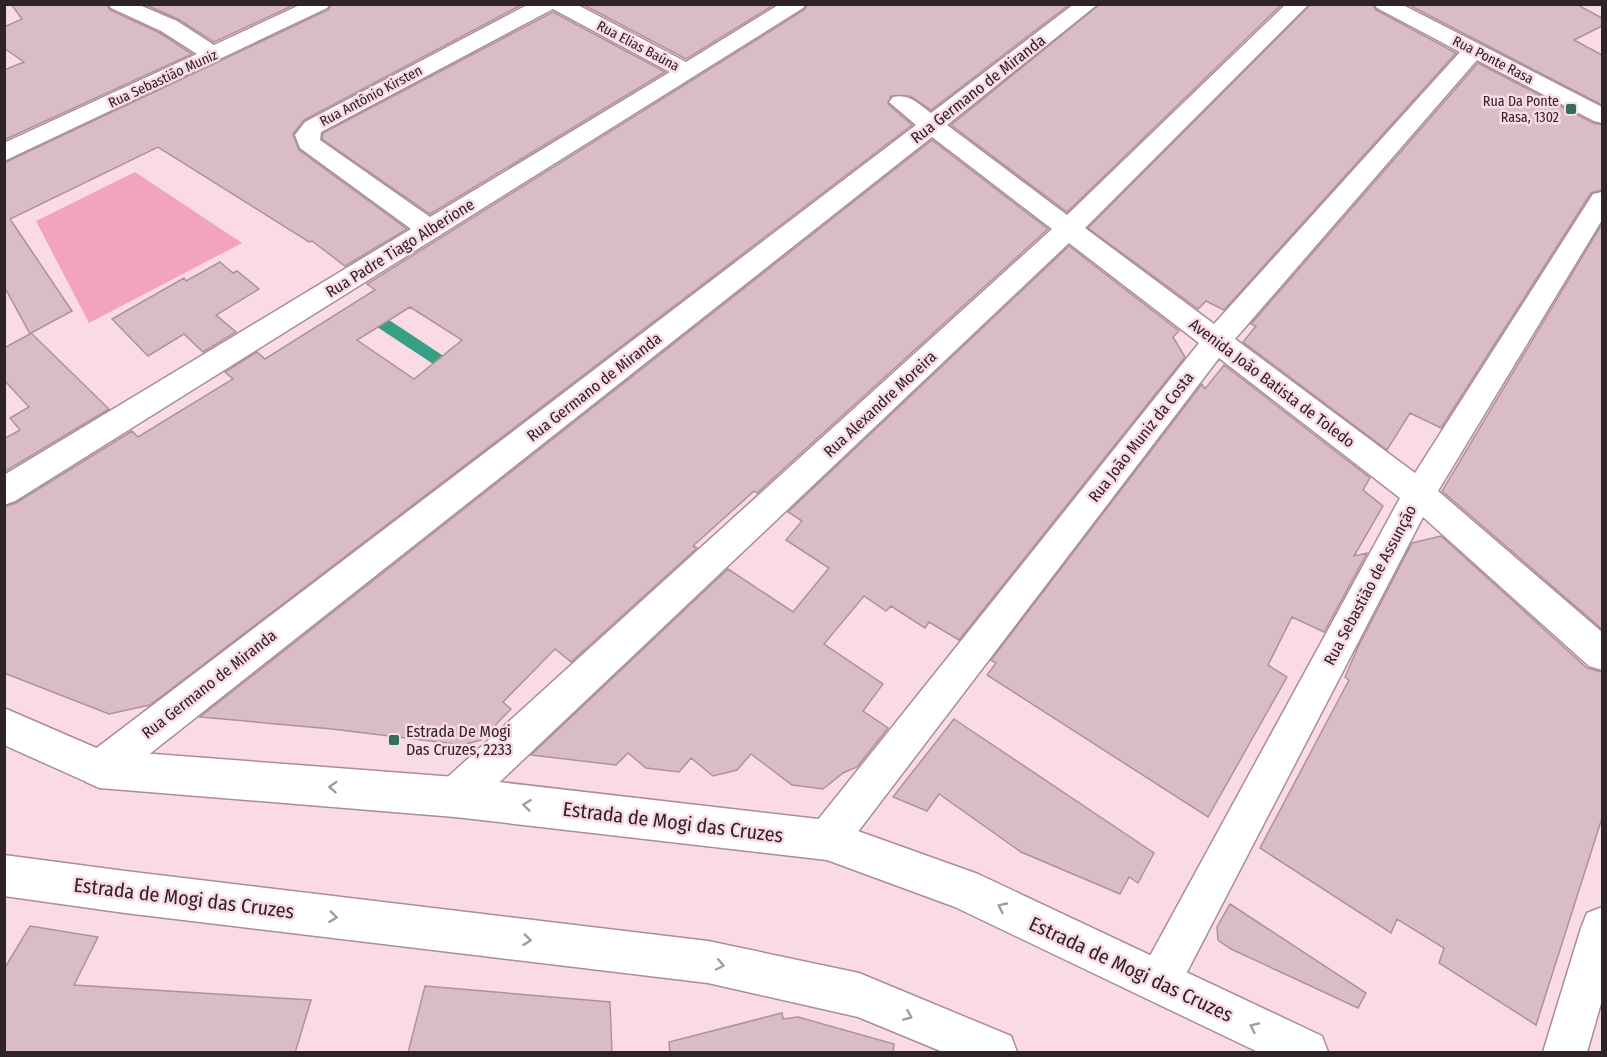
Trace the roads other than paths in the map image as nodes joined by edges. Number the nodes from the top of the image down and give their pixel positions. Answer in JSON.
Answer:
{"nodes":[{"id":1,"x":118,"y":4,"type":"edge"},
{"id":2,"x":320,"y":4,"type":"edge"},
{"id":3,"x":546,"y":4,"type":"edge"},
{"id":4,"x":559,"y":4,"type":"edge"},
{"id":5,"x":796,"y":4,"type":"edge"},
{"id":6,"x":1088,"y":4,"type":"edge"},
{"id":7,"x":1299,"y":4,"type":"edge"},
{"id":8,"x":1384,"y":4,"type":"edge"},
{"id":9,"x":1474,"y":50,"type":"junction"},
{"id":10,"x":214,"y":55,"type":"junction"},
{"id":11,"x":686,"y":70,"type":"junction"},
{"id":12,"x":901,"y":102,"type":"dead end"},
{"id":13,"x":1602,"y":116,"type":"edge"},
{"id":14,"x":930,"y":126,"type":"junction"},
{"id":15,"x":4,"y":153,"type":"edge"},
{"id":16,"x":1602,"y":200,"type":"edge"},
{"id":17,"x":1068,"y":229,"type":"junction"},
{"id":18,"x":430,"y":230,"type":"junction"},
{"id":19,"x":1216,"y":341,"type":"junction"},
{"id":20,"x":4,"y":492,"type":"edge"},
{"id":21,"x":1419,"y":494,"type":"junction"},
{"id":22,"x":1602,"y":654,"type":"edge"},
{"id":23,"x":4,"y":726,"type":"edge"},
{"id":24,"x":100,"y":769,"type":"junction"},
{"id":25,"x":455,"y":797,"type":"junction"},
{"id":26,"x":828,"y":840,"type":"junction"},
{"id":27,"x":4,"y":875,"type":"edge"},
{"id":28,"x":1602,"y":928,"type":"edge"},
{"id":29,"x":1159,"y":982,"type":"junction"},
{"id":30,"x":1297,"y":1049,"type":"edge"},
{"id":31,"x":995,"y":1053,"type":"edge"},
{"id":32,"x":1565,"y":1053,"type":"edge"}],
"edges":[{"from":1,"to":10,"type":"street"},
{"from":2,"to":10,"type":"street","name":"Rua Sebastião Muniz"},
{"from":3,"to":18,"type":"street","name":"Rua Antônio Kirsten"},
{"from":4,"to":11,"type":"street","name":"Rua Elias Baúna"},
{"from":5,"to":11,"type":"street","name":"Rua Padre Tiago Alberione"},
{"from":6,"to":14,"type":"street","name":"Rua Germano de Miranda"},
{"from":7,"to":17,"type":"street","name":"Rua Alexandre Moreira"},
{"from":8,"to":9,"type":"street","name":"Rua Ponte Rasa"},
{"from":9,"to":13,"type":"street","name":"Rua Ponte Rasa"},
{"from":9,"to":19,"type":"street","name":"Rua João Muniz da Costa"},
{"from":10,"to":15,"type":"street","name":"Rua Sebastião Muniz"},
{"from":11,"to":18,"type":"street","name":"Rua Padre Tiago Alberione"},
{"from":12,"to":14,"type":"street","name":"Avenida João Batista de Toledo"},
{"from":14,"to":17,"type":"street","name":"Avenida João Batista de Toledo"},
{"from":14,"to":24,"type":"street","name":"Rua Germano de Miranda"},
{"from":16,"to":21,"type":"street","name":"Rua Sebastião de Assunção"},
{"from":17,"to":19,"type":"street","name":"Avenida João Batista de Toledo"},
{"from":17,"to":25,"type":"street","name":"Rua Alexandre Moreira"},
{"from":18,"to":20,"type":"street","name":"Rua Padre Tiago Alberione"},
{"from":19,"to":21,"type":"street","name":"Avenida João Batista de Toledo"},
{"from":19,"to":26,"type":"street","name":"Rua João Muniz da Costa"},
{"from":21,"to":22,"type":"street","name":"Avenida João Batista de Toledo"},
{"from":21,"to":29,"type":"street","name":"Rua Sebastião de Assunção"},
{"from":23,"to":24,"type":"street","name":"Estrada de Mogi das Cruzes"},
{"from":25,"to":24,"type":"street","name":"Estrada de Mogi das Cruzes","one_way":true},
{"from":26,"to":25,"type":"street","name":"Estrada de Mogi das Cruzes","one_way":true},
{"from":29,"to":26,"type":"street","name":"Estrada de Mogi das Cruzes","one_way":true},
{"from":27,"to":31,"type":"street","name":"Estrada de Mogi das Cruzes","one_way":true},
{"from":28,"to":32,"type":"street"},
{"from":30,"to":29,"type":"street","name":"Estrada de Mogi das Cruzes","one_way":true}]}
